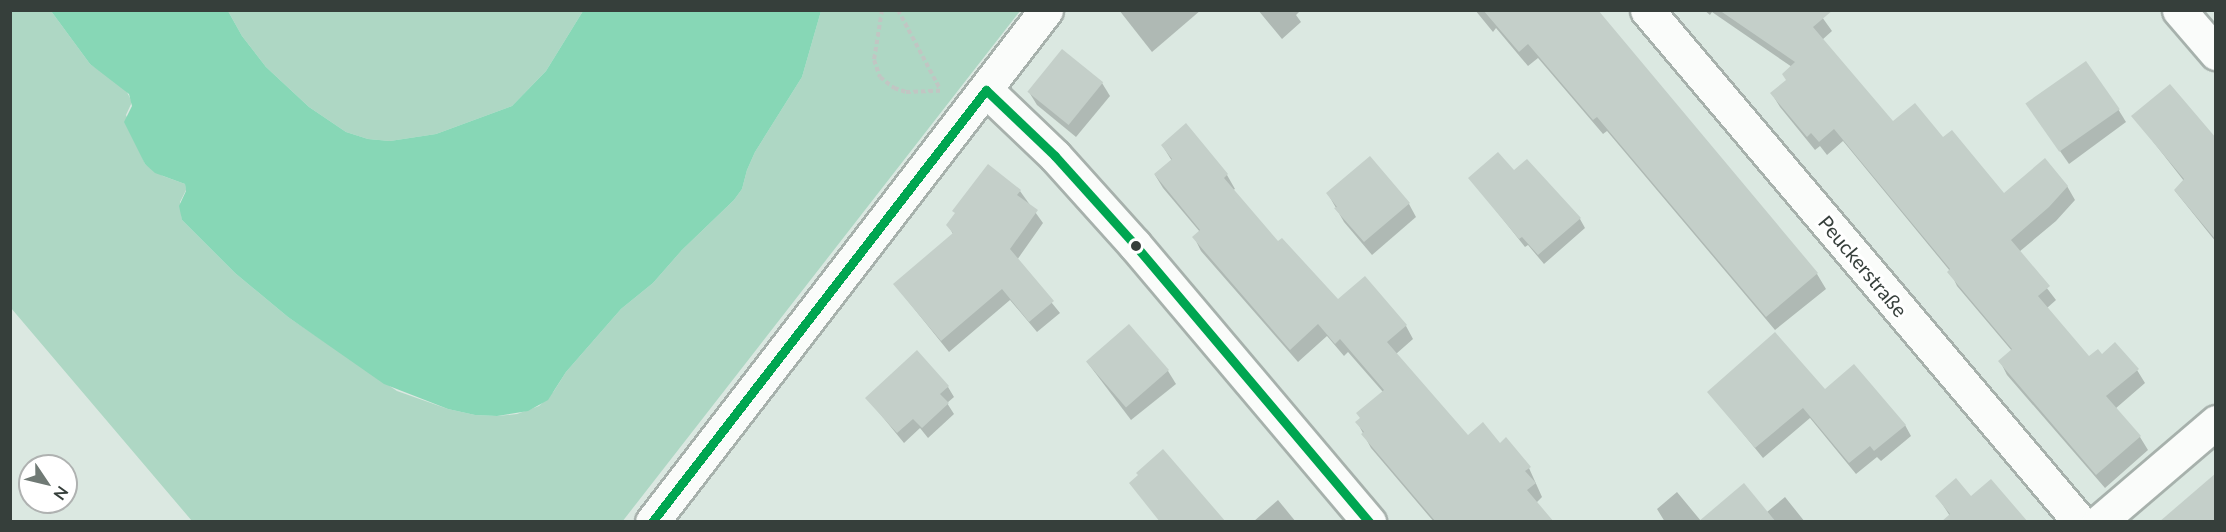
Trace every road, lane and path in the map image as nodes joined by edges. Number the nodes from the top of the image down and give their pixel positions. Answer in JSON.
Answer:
{"nodes":[{"id":1,"x":882,"y":10,"type":"edge"},
{"id":2,"x":898,"y":10,"type":"edge"},
{"id":3,"x":1046,"y":10,"type":"edge"},
{"id":4,"x":1647,"y":10,"type":"edge"},
{"id":5,"x":2179,"y":10,"type":"edge"},
{"id":6,"x":2216,"y":53,"type":"edge"},
{"id":7,"x":986,"y":90,"type":"junction"},
{"id":8,"x":941,"y":91,"type":"junction"},
{"id":9,"x":2216,"y":422,"type":"edge"},
{"id":10,"x":652,"y":522,"type":"edge"},
{"id":11,"x":1369,"y":522,"type":"edge"},
{"id":12,"x":2080,"y":522,"type":"edge"},
{"id":13,"x":2099,"y":522,"type":"edge"}],
"edges":[{"from":1,"to":8,"type":"path"},
{"from":2,"to":8,"type":"path"},
{"from":3,"to":7,"type":"street"},
{"from":4,"to":12,"type":"street","name":"Peuckerstraße"},
{"from":5,"to":6,"type":"street"},
{"from":7,"to":8,"type":"path"},
{"from":7,"to":10,"type":"street"},
{"from":7,"to":11,"type":"street"},
{"from":9,"to":13,"type":"street"}]}
